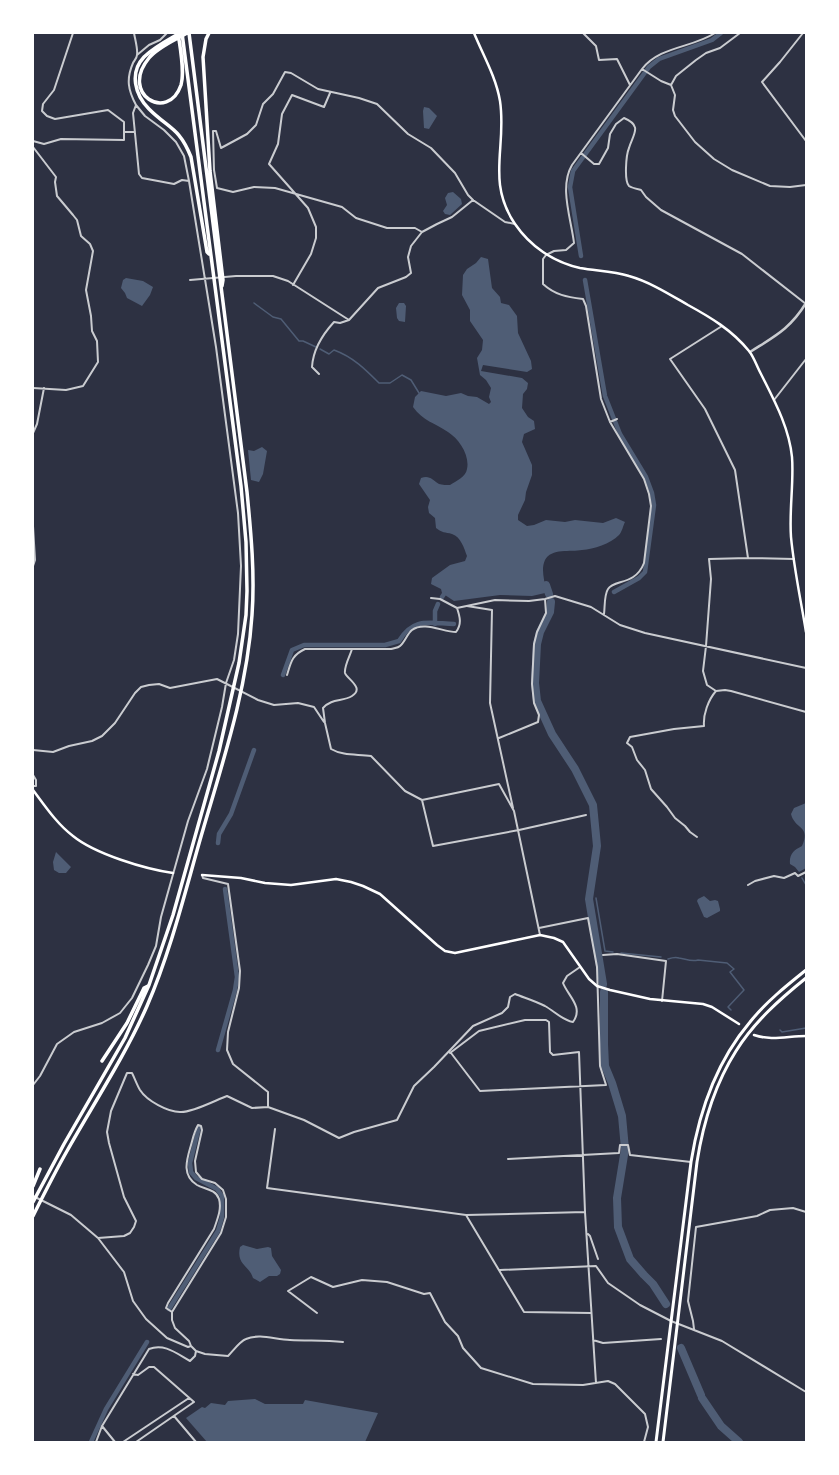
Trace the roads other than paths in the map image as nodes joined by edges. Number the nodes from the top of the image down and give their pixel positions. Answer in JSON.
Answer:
{"nodes":[{"id":1,"x":72,"y":33,"type":"edge"},
{"id":2,"x":134,"y":33,"type":"edge"},
{"id":3,"x":167,"y":33,"type":"edge"},
{"id":4,"x":180,"y":33,"type":"edge"},
{"id":5,"x":188,"y":33,"type":"edge"},
{"id":6,"x":209,"y":33,"type":"edge"},
{"id":7,"x":474,"y":33,"type":"edge"},
{"id":8,"x":583,"y":33,"type":"edge"},
{"id":9,"x":715,"y":33,"type":"edge"},
{"id":10,"x":740,"y":33,"type":"edge"},
{"id":11,"x":803,"y":33,"type":"edge"},
{"id":12,"x":137,"y":55,"type":"junction"},
{"id":13,"x":642,"y":69,"type":"junction"},
{"id":14,"x":671,"y":85,"type":"junction"},
{"id":15,"x":630,"y":86,"type":"junction"},
{"id":16,"x":330,"y":93,"type":"junction"},
{"id":17,"x":136,"y":105,"type":"junction"},
{"id":18,"x":124,"y":132,"type":"junction"},
{"id":19,"x":135,"y":132,"type":"junction"},
{"id":20,"x":33,"y":141,"type":"edge"},
{"id":21,"x":806,"y":141,"type":"edge"},
{"id":22,"x":33,"y":147,"type":"edge"},
{"id":23,"x":581,"y":153,"type":"junction"},
{"id":24,"x":189,"y":181,"type":"junction"},
{"id":25,"x":806,"y":184,"type":"edge"},
{"id":26,"x":294,"y":194,"type":"junction"},
{"id":27,"x":473,"y":200,"type":"junction"},
{"id":28,"x":515,"y":224,"type":"junction"},
{"id":29,"x":422,"y":232,"type":"junction"},
{"id":30,"x":210,"y":255,"type":"junction"},
{"id":31,"x":546,"y":255,"type":"junction"},
{"id":32,"x":205,"y":279,"type":"junction"},
{"id":33,"x":190,"y":280,"type":"dead end"},
{"id":34,"x":293,"y":285,"type":"junction"},
{"id":35,"x":221,"y":287,"type":"junction"},
{"id":36,"x":806,"y":304,"type":"edge"},
{"id":37,"x":349,"y":320,"type":"junction"},
{"id":38,"x":722,"y":325,"type":"junction"},
{"id":39,"x":750,"y":352,"type":"junction"},
{"id":40,"x":806,"y":359,"type":"edge"},
{"id":41,"x":319,"y":374,"type":"dead end"},
{"id":42,"x":33,"y":388,"type":"edge"},
{"id":43,"x":44,"y":388,"type":"junction"},
{"id":44,"x":774,"y":400,"type":"junction"},
{"id":45,"x":618,"y":419,"type":"dead end"},
{"id":46,"x":611,"y":422,"type":"junction"},
{"id":47,"x":34,"y":430,"type":"edge"},
{"id":48,"x":33,"y":433,"type":"edge"},
{"id":49,"x":33,"y":526,"type":"edge"},
{"id":50,"x":748,"y":558,"type":"junction"},
{"id":51,"x":794,"y":558,"type":"junction"},
{"id":52,"x":33,"y":566,"type":"edge"},
{"id":53,"x":431,"y":598,"type":"dead end"},
{"id":54,"x":545,"y":599,"type":"junction"},
{"id":55,"x":465,"y":606,"type":"junction"},
{"id":56,"x":457,"y":608,"type":"junction"},
{"id":57,"x":604,"y":614,"type":"junction"},
{"id":58,"x":806,"y":632,"type":"edge"},
{"id":59,"x":706,"y":646,"type":"junction"},
{"id":60,"x":352,"y":649,"type":"junction"},
{"id":61,"x":806,"y":668,"type":"edge"},
{"id":62,"x":287,"y":675,"type":"dead end"},
{"id":63,"x":226,"y":683,"type":"junction"},
{"id":64,"x":716,"y":691,"type":"junction"},
{"id":65,"x":806,"y":712,"type":"edge"},
{"id":66,"x":325,"y":724,"type":"junction"},
{"id":67,"x":498,"y":738,"type":"junction"},
{"id":68,"x":33,"y":750,"type":"edge"},
{"id":69,"x":33,"y":775,"type":"edge"},
{"id":70,"x":33,"y":786,"type":"edge"},
{"id":71,"x":33,"y":790,"type":"edge"},
{"id":72,"x":422,"y":800,"type":"junction"},
{"id":73,"x":514,"y":811,"type":"junction"},
{"id":74,"x":586,"y":815,"type":"dead end"},
{"id":75,"x":519,"y":830,"type":"junction"},
{"id":76,"x":697,"y":837,"type":"dead end"},
{"id":77,"x":806,"y":872,"type":"edge"},
{"id":78,"x":173,"y":873,"type":"junction"},
{"id":79,"x":202,"y":875,"type":"joint"},
{"id":80,"x":748,"y":885,"type":"dead end"},
{"id":81,"x":539,"y":928,"type":"junction"},
{"id":82,"x":540,"y":935,"type":"junction"},
{"id":83,"x":603,"y":954,"type":"dead end"},
{"id":84,"x":580,"y":967,"type":"junction"},
{"id":85,"x":806,"y":970,"type":"edge"},
{"id":86,"x":806,"y":978,"type":"edge"},
{"id":87,"x":149,"y":985,"type":"junction"},
{"id":88,"x":597,"y":986,"type":"junction"},
{"id":89,"x":662,"y":1001,"type":"junction"},
{"id":90,"x":739,"y":1024,"type":"dead end"},
{"id":91,"x":754,"y":1035,"type":"dead end"},
{"id":92,"x":806,"y":1036,"type":"edge"},
{"id":93,"x":449,"y":1053,"type":"junction"},
{"id":94,"x":102,"y":1061,"type":"dead end"},
{"id":95,"x":33,"y":1085,"type":"edge"},
{"id":96,"x":581,"y":1087,"type":"junction"},
{"id":97,"x":268,"y":1107,"type":"junction"},
{"id":98,"x":274,"y":1129,"type":"dead end"},
{"id":99,"x":584,"y":1155,"type":"junction"},
{"id":100,"x":508,"y":1159,"type":"dead end"},
{"id":101,"x":691,"y":1162,"type":"junction"},
{"id":102,"x":40,"y":1169,"type":"dead end"},
{"id":103,"x":33,"y":1186,"type":"edge"},
{"id":104,"x":33,"y":1196,"type":"edge"},
{"id":105,"x":33,"y":1202,"type":"edge"},
{"id":106,"x":585,"y":1212,"type":"junction"},
{"id":107,"x":806,"y":1212,"type":"edge"},
{"id":108,"x":466,"y":1215,"type":"junction"},
{"id":109,"x":33,"y":1216,"type":"edge"},
{"id":110,"x":588,"y":1234,"type":"junction"},
{"id":111,"x":98,"y":1238,"type":"junction"},
{"id":112,"x":598,"y":1259,"type":"dead end"},
{"id":113,"x":589,"y":1267,"type":"junction"},
{"id":114,"x":500,"y":1270,"type":"junction"},
{"id":115,"x":172,"y":1312,"type":"junction"},
{"id":116,"x":591,"y":1312,"type":"junction"},
{"id":117,"x":317,"y":1313,"type":"dead end"},
{"id":118,"x":671,"y":1321,"type":"junction"},
{"id":119,"x":677,"y":1323,"type":"junction"},
{"id":120,"x":694,"y":1329,"type":"junction"},
{"id":121,"x":661,"y":1339,"type":"dead end"},
{"id":122,"x":593,"y":1340,"type":"junction"},
{"id":123,"x":343,"y":1342,"type":"dead end"},
{"id":124,"x":191,"y":1346,"type":"junction"},
{"id":125,"x":196,"y":1351,"type":"junction"},
{"id":126,"x":133,"y":1374,"type":"junction"},
{"id":127,"x":596,"y":1383,"type":"junction"},
{"id":128,"x":806,"y":1392,"type":"edge"},
{"id":129,"x":189,"y":1398,"type":"junction"},
{"id":130,"x":174,"y":1416,"type":"junction"},
{"id":131,"x":102,"y":1426,"type":"junction"},
{"id":132,"x":96,"y":1442,"type":"edge"},
{"id":133,"x":115,"y":1442,"type":"edge"},
{"id":134,"x":123,"y":1442,"type":"edge"},
{"id":135,"x":136,"y":1442,"type":"edge"},
{"id":136,"x":196,"y":1442,"type":"edge"},
{"id":137,"x":644,"y":1442,"type":"edge"},
{"id":138,"x":656,"y":1442,"type":"edge"},
{"id":139,"x":663,"y":1442,"type":"edge"}],
"edges":[{"from":1,"to":18,"type":"street"},
{"from":2,"to":12,"type":"street"},
{"from":3,"to":12,"type":"street"},
{"from":4,"to":5,"type":"highway"},
{"from":4,"to":30,"type":"highway"},
{"from":4,"to":30,"type":"highway"},
{"from":5,"to":35,"type":"highway"},
{"from":6,"to":35,"type":"highway"},
{"from":7,"to":28,"type":"main road"},
{"from":8,"to":15,"type":"street"},
{"from":9,"to":13,"type":"street"},
{"from":10,"to":14,"type":"street"},
{"from":11,"to":21,"type":"street"},
{"from":12,"to":17,"type":"street"},
{"from":13,"to":14,"type":"street"},
{"from":13,"to":15,"type":"street"},
{"from":14,"to":25,"type":"street"},
{"from":15,"to":23,"type":"street"},
{"from":16,"to":26,"type":"street"},
{"from":16,"to":26,"type":"street"},
{"from":16,"to":27,"type":"street"},
{"from":17,"to":19,"type":"street"},
{"from":17,"to":24,"type":"street"},
{"from":18,"to":19,"type":"street"},
{"from":18,"to":20,"type":"street"},
{"from":19,"to":24,"type":"street"},
{"from":22,"to":43,"type":"street"},
{"from":23,"to":31,"type":"street"},
{"from":23,"to":36,"type":"street"},
{"from":24,"to":32,"type":"street"},
{"from":26,"to":29,"type":"street"},
{"from":26,"to":34,"type":"street"},
{"from":27,"to":28,"type":"street"},
{"from":27,"to":29,"type":"street"},
{"from":28,"to":31,"type":"main road"},
{"from":29,"to":37,"type":"street"},
{"from":30,"to":87,"type":"highway"},
{"from":31,"to":38,"type":"main road"},
{"from":31,"to":46,"type":"street"},
{"from":32,"to":33,"type":"street"},
{"from":32,"to":34,"type":"street"},
{"from":32,"to":63,"type":"street"},
{"from":34,"to":37,"type":"street"},
{"from":35,"to":109,"type":"highway"},
{"from":36,"to":39,"type":"street"},
{"from":37,"to":41,"type":"street"},
{"from":38,"to":39,"type":"main road"},
{"from":38,"to":50,"type":"street"},
{"from":39,"to":44,"type":"main road"},
{"from":40,"to":44,"type":"street"},
{"from":42,"to":43,"type":"street"},
{"from":43,"to":47,"type":"street"},
{"from":44,"to":51,"type":"main road"},
{"from":45,"to":46,"type":"street"},
{"from":46,"to":57,"type":"street"},
{"from":47,"to":48,"type":"street"},
{"from":49,"to":52,"type":"street"},
{"from":50,"to":51,"type":"street"},
{"from":50,"to":59,"type":"street"},
{"from":51,"to":58,"type":"main road"},
{"from":53,"to":56,"type":"street"},
{"from":54,"to":55,"type":"street"},
{"from":54,"to":57,"type":"street"},
{"from":54,"to":67,"type":"street"},
{"from":55,"to":56,"type":"street"},
{"from":55,"to":67,"type":"street"},
{"from":56,"to":60,"type":"street"},
{"from":57,"to":59,"type":"street"},
{"from":59,"to":61,"type":"street"},
{"from":59,"to":64,"type":"street"},
{"from":60,"to":62,"type":"street"},
{"from":60,"to":66,"type":"street"},
{"from":63,"to":66,"type":"street"},
{"from":63,"to":68,"type":"street"},
{"from":63,"to":78,"type":"street"},
{"from":64,"to":65,"type":"street"},
{"from":64,"to":76,"type":"street"},
{"from":66,"to":72,"type":"street"},
{"from":67,"to":73,"type":"street"},
{"from":69,"to":70,"type":"street"},
{"from":71,"to":78,"type":"main road"},
{"from":72,"to":73,"type":"street"},
{"from":72,"to":75,"type":"street"},
{"from":73,"to":75,"type":"street"},
{"from":74,"to":75,"type":"street"},
{"from":75,"to":81,"type":"street"},
{"from":77,"to":80,"type":"street"},
{"from":78,"to":95,"type":"street"},
{"from":79,"to":82,"type":"main road"},
{"from":79,"to":97,"type":"street"},
{"from":81,"to":82,"type":"street"},
{"from":81,"to":88,"type":"street"},
{"from":82,"to":84,"type":"main road"},
{"from":83,"to":89,"type":"street"},
{"from":84,"to":88,"type":"main road"},
{"from":84,"to":93,"type":"street"},
{"from":85,"to":101,"type":"highway"},
{"from":86,"to":119,"type":"highway"},
{"from":87,"to":94,"type":"highway"},
{"from":87,"to":105,"type":"highway"},
{"from":88,"to":89,"type":"main road"},
{"from":88,"to":96,"type":"street"},
{"from":89,"to":90,"type":"main road"},
{"from":91,"to":92,"type":"main road"},
{"from":93,"to":96,"type":"street"},
{"from":93,"to":96,"type":"street"},
{"from":93,"to":97,"type":"street"},
{"from":96,"to":99,"type":"street"},
{"from":97,"to":111,"type":"street"},
{"from":98,"to":108,"type":"street"},
{"from":99,"to":100,"type":"street"},
{"from":99,"to":101,"type":"street"},
{"from":99,"to":106,"type":"street"},
{"from":101,"to":118,"type":"highway"},
{"from":102,"to":103,"type":"highway"},
{"from":104,"to":111,"type":"street"},
{"from":106,"to":108,"type":"street"},
{"from":106,"to":110,"type":"street"},
{"from":107,"to":120,"type":"street"},
{"from":108,"to":114,"type":"street"},
{"from":110,"to":112,"type":"street"},
{"from":110,"to":113,"type":"street"},
{"from":111,"to":124,"type":"street"},
{"from":113,"to":114,"type":"street"},
{"from":113,"to":116,"type":"street"},
{"from":113,"to":118,"type":"street"},
{"from":114,"to":116,"type":"street"},
{"from":115,"to":115,"type":"street"},
{"from":115,"to":124,"type":"street"},
{"from":116,"to":122,"type":"street"},
{"from":117,"to":127,"type":"street"},
{"from":118,"to":119,"type":"street"},
{"from":118,"to":138,"type":"highway"},
{"from":119,"to":120,"type":"street"},
{"from":119,"to":139,"type":"highway"},
{"from":120,"to":128,"type":"street"},
{"from":121,"to":122,"type":"street"},
{"from":122,"to":127,"type":"street"},
{"from":123,"to":125,"type":"street"},
{"from":124,"to":125,"type":"street"},
{"from":125,"to":126,"type":"street"},
{"from":126,"to":129,"type":"street"},
{"from":126,"to":131,"type":"street"},
{"from":127,"to":137,"type":"street"},
{"from":129,"to":130,"type":"street"},
{"from":129,"to":134,"type":"street"},
{"from":130,"to":135,"type":"street"},
{"from":130,"to":136,"type":"street"},
{"from":131,"to":132,"type":"street"},
{"from":131,"to":133,"type":"street"}]}
